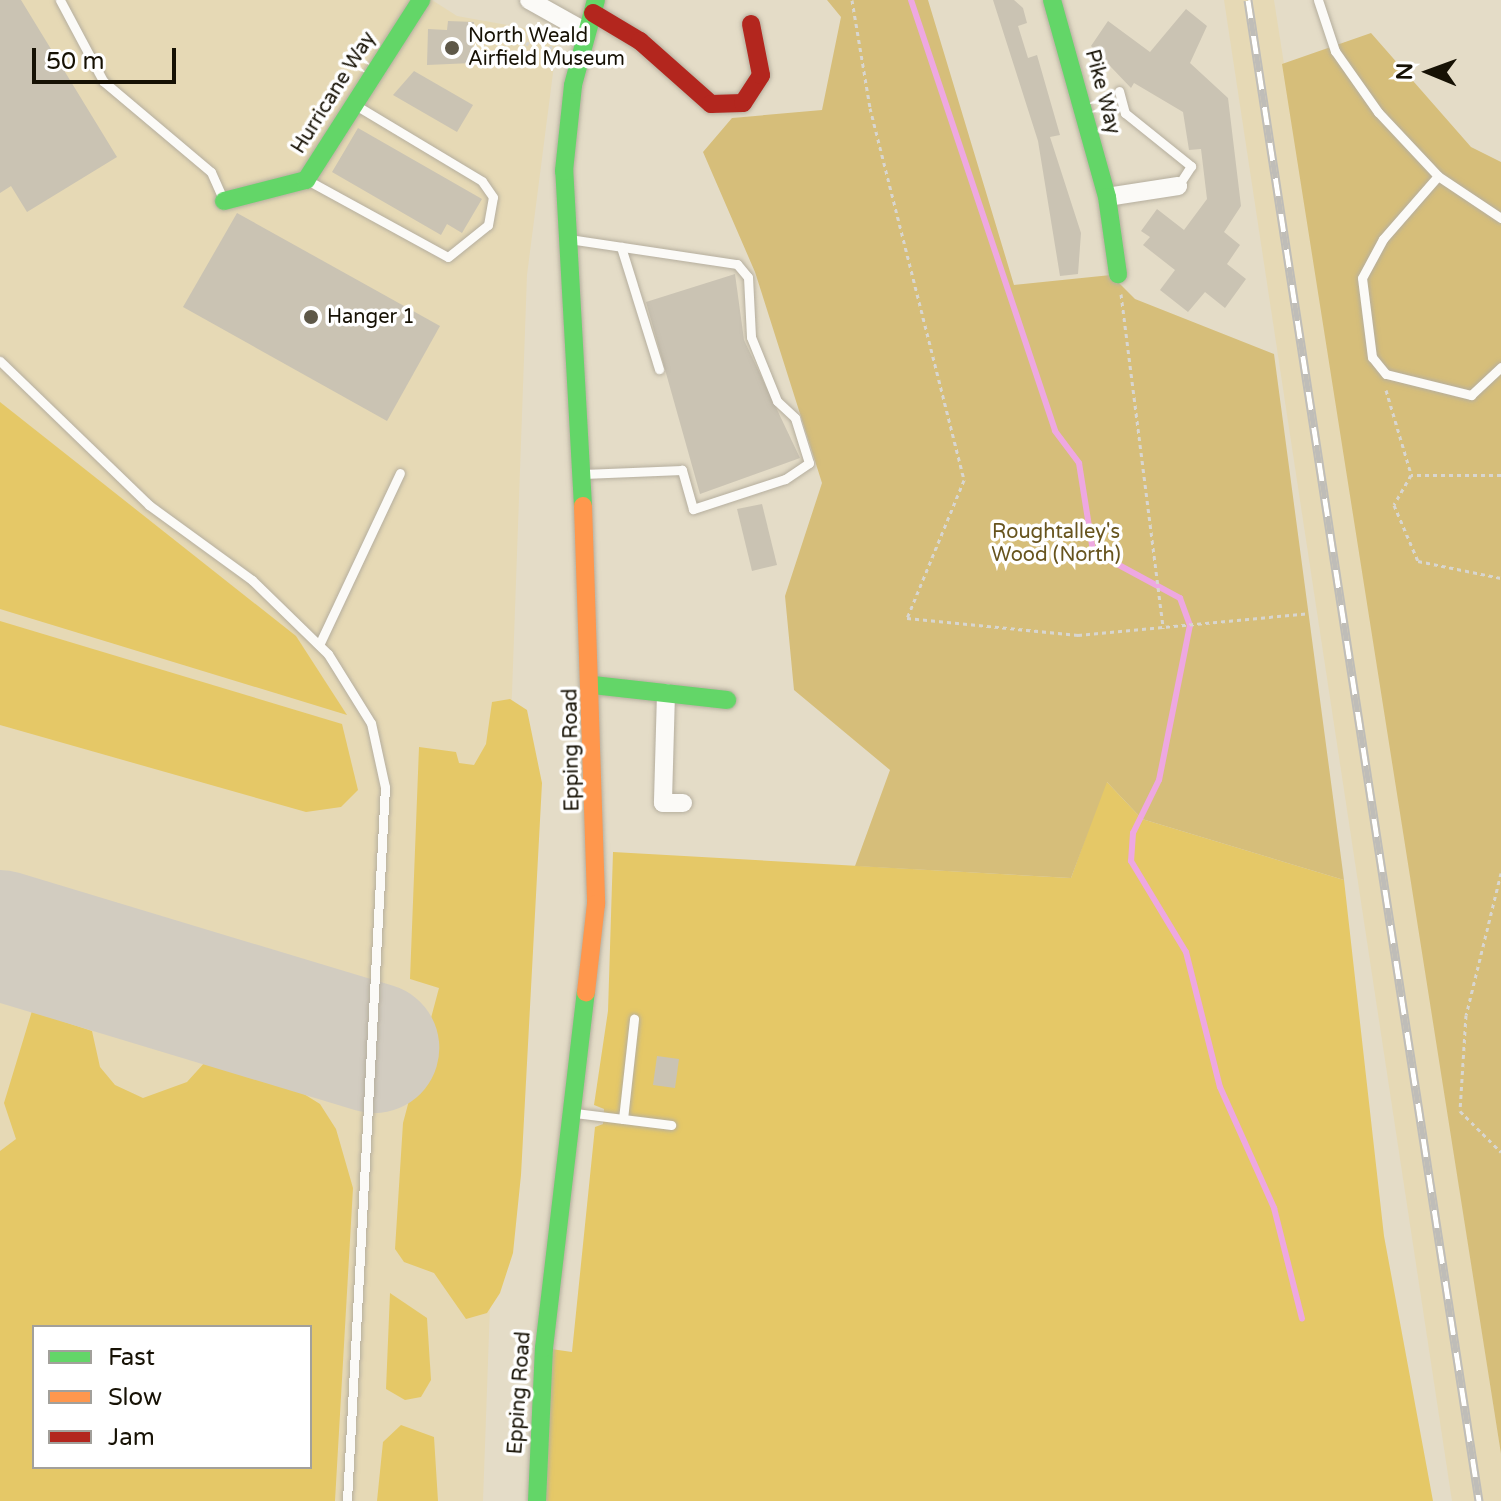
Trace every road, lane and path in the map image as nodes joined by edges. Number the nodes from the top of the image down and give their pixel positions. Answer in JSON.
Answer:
{"nodes":[{"id":1,"x":60,"y":0,"type":"edge"},
{"id":2,"x":421,"y":0,"type":"edge"},
{"id":3,"x":529,"y":0,"type":"edge"},
{"id":4,"x":852,"y":0,"type":"edge"},
{"id":5,"x":1052,"y":0,"type":"edge"},
{"id":6,"x":1318,"y":0,"type":"edge"},
{"id":7,"x":594,"y":7,"type":"edge"},
{"id":8,"x":541,"y":15,"type":"dead end"},
{"id":9,"x":751,"y":24,"type":"dead end"},
{"id":10,"x":544,"y":26,"type":"junction"},
{"id":11,"x":586,"y":32,"type":"junction"},
{"id":12,"x":526,"y":45,"type":"dead end"},
{"id":13,"x":558,"y":68,"type":"dead end"},
{"id":14,"x":1119,"y":91,"type":"dead end"},
{"id":15,"x":352,"y":103,"type":"junction"},
{"id":16,"x":1438,"y":176,"type":"junction"},
{"id":17,"x":306,"y":180,"type":"junction"},
{"id":18,"x":1178,"y":186,"type":"joint"},
{"id":19,"x":1107,"y":197,"type":"junction"},
{"id":20,"x":224,"y":201,"type":"joint"},
{"id":21,"x":1501,"y":218,"type":"edge"},
{"id":22,"x":566,"y":239,"type":"junction"},
{"id":23,"x":621,"y":247,"type":"junction"},
{"id":24,"x":1118,"y":274,"type":"joint"},
{"id":25,"x":0,"y":361,"type":"edge"},
{"id":26,"x":1501,"y":367,"type":"edge"},
{"id":27,"x":659,"y":369,"type":"dead end"},
{"id":28,"x":1386,"y":374,"type":"junction"},
{"id":29,"x":400,"y":473,"type":"dead end"},
{"id":30,"x":580,"y":474,"type":"junction"},
{"id":31,"x":1411,"y":475,"type":"junction"},
{"id":32,"x":1501,"y":475,"type":"edge"},
{"id":33,"x":1501,"y":578,"type":"edge"},
{"id":34,"x":1309,"y":613,"type":"dead end"},
{"id":35,"x":1163,"y":628,"type":"junction"},
{"id":36,"x":319,"y":645,"type":"junction"},
{"id":37,"x":593,"y":685,"type":"junction"},
{"id":38,"x":666,"y":693,"type":"junction"},
{"id":39,"x":727,"y":700,"type":"dead end"},
{"id":40,"x":683,"y":803,"type":"dead end"},
{"id":41,"x":1501,"y":873,"type":"edge"},
{"id":42,"x":634,"y":1019,"type":"dead end"},
{"id":43,"x":575,"y":1113,"type":"junction"},
{"id":44,"x":623,"y":1119,"type":"junction"},
{"id":45,"x":671,"y":1125,"type":"dead end"},
{"id":46,"x":1501,"y":1152,"type":"edge"},
{"id":47,"x":347,"y":1501,"type":"edge"},
{"id":48,"x":537,"y":1501,"type":"edge"}],
"edges":[{"from":1,"to":20,"type":"lane"},
{"from":2,"to":15,"type":"main road","name":"Hurricane Way"},
{"from":3,"to":11,"type":"street"},
{"from":4,"to":35,"type":"path"},
{"from":5,"to":19,"type":"main road","name":"Pike Way"},
{"from":6,"to":16,"type":"lane"},
{"from":7,"to":9,"type":"main road"},
{"from":7,"to":11,"type":"main road","name":"Epping Road"},
{"from":8,"to":10,"type":"path"},
{"from":10,"to":12,"type":"path"},
{"from":10,"to":13,"type":"path"},
{"from":11,"to":22,"type":"main road","name":"Epping Road"},
{"from":14,"to":18,"type":"lane"},
{"from":15,"to":17,"type":"main road","name":"Hurricane Way"},
{"from":15,"to":17,"type":"lane"},
{"from":16,"to":21,"type":"lane"},
{"from":16,"to":28,"type":"lane"},
{"from":17,"to":20,"type":"main road","name":"Hurricane Way"},
{"from":18,"to":19,"type":"street"},
{"from":19,"to":24,"type":"main road","name":"Pike Way"},
{"from":22,"to":23,"type":"lane"},
{"from":22,"to":30,"type":"main road","name":"Epping Road"},
{"from":23,"to":27,"type":"lane"},
{"from":23,"to":30,"type":"lane"},
{"from":24,"to":35,"type":"path"},
{"from":25,"to":36,"type":"lane"},
{"from":26,"to":28,"type":"lane"},
{"from":28,"to":31,"type":"path"},
{"from":29,"to":36,"type":"lane"},
{"from":30,"to":37,"type":"main road","name":"Epping Road"},
{"from":31,"to":32,"type":"path"},
{"from":31,"to":33,"type":"path"},
{"from":34,"to":35,"type":"path"},
{"from":36,"to":47,"type":"lane"},
{"from":37,"to":38,"type":"main road"},
{"from":37,"to":43,"type":"main road","name":"Epping Road"},
{"from":38,"to":39,"type":"main road"},
{"from":38,"to":40,"type":"street"},
{"from":41,"to":46,"type":"path"},
{"from":42,"to":44,"type":"lane"},
{"from":43,"to":44,"type":"lane"},
{"from":43,"to":48,"type":"main road","name":"Epping Road"},
{"from":44,"to":45,"type":"lane"}]}
